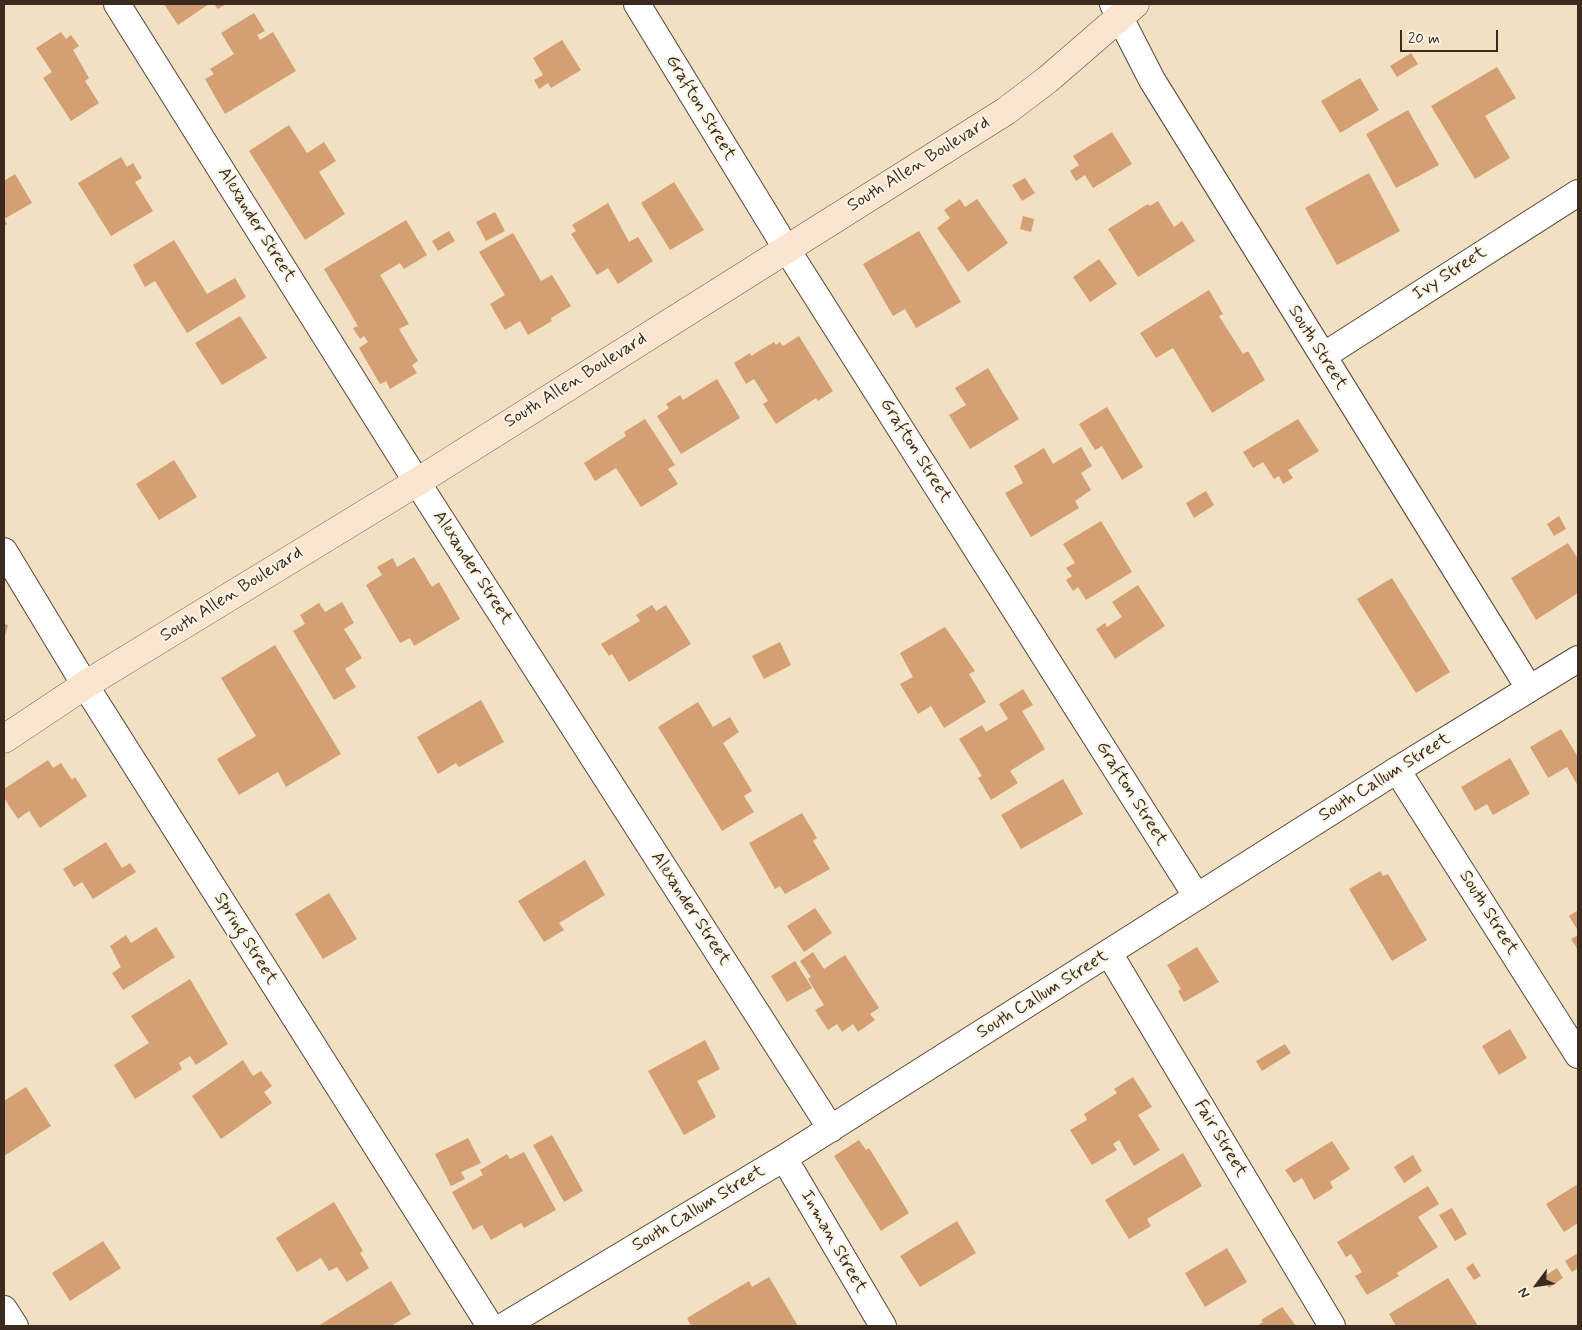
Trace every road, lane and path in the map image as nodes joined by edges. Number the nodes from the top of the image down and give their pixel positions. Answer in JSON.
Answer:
{"nodes":[{"id":1,"x":116,"y":4,"type":"edge"},
{"id":2,"x":637,"y":4,"type":"edge"},
{"id":3,"x":1122,"y":8,"type":"edge"},
{"id":4,"x":1578,"y":193,"type":"edge"},
{"id":5,"x":786,"y":248,"type":"junction"},
{"id":6,"x":1323,"y":356,"type":"junction"},
{"id":7,"x":417,"y":482,"type":"junction"},
{"id":8,"x":4,"y":551,"type":"edge"},
{"id":9,"x":1578,"y":659,"type":"edge"},
{"id":10,"x":85,"y":686,"type":"junction"},
{"id":11,"x":1529,"y":688,"type":"junction"},
{"id":12,"x":4,"y":739,"type":"edge"},
{"id":13,"x":1397,"y":770,"type":"junction"},
{"id":14,"x":1197,"y":897,"type":"junction"},
{"id":15,"x":1108,"y":953,"type":"junction"},
{"id":16,"x":1578,"y":1055,"type":"edge"},
{"id":17,"x":831,"y":1129,"type":"junction"},
{"id":18,"x":784,"y":1158,"type":"junction"},
{"id":19,"x":4,"y":1309,"type":"edge"},
{"id":20,"x":15,"y":1326,"type":"edge"},
{"id":21,"x":490,"y":1326,"type":"edge"},
{"id":22,"x":504,"y":1326,"type":"edge"},
{"id":23,"x":883,"y":1326,"type":"edge"},
{"id":24,"x":1332,"y":1326,"type":"edge"}],
"edges":[{"from":1,"to":7,"type":"street","name":"Alexander Street"},
{"from":2,"to":5,"type":"street","name":"Grafton Street"},
{"from":3,"to":5,"type":"street","name":"South Allen Boulevard"},
{"from":3,"to":6,"type":"street","name":"South Street"},
{"from":4,"to":6,"type":"street","name":"Ivy Street"},
{"from":5,"to":7,"type":"street","name":"South Allen Boulevard"},
{"from":5,"to":14,"type":"street","name":"Grafton Street"},
{"from":6,"to":11,"type":"street","name":"South Street"},
{"from":7,"to":10,"type":"street","name":"South Allen Boulevard"},
{"from":7,"to":17,"type":"street","name":"Alexander Street"},
{"from":8,"to":10,"type":"street","name":"Spring Street"},
{"from":9,"to":11,"type":"street","name":"South Callum Street"},
{"from":10,"to":12,"type":"street","name":"South Allen Boulevard"},
{"from":10,"to":21,"type":"street","name":"Spring Street"},
{"from":11,"to":13,"type":"street","name":"South Callum Street"},
{"from":13,"to":14,"type":"street","name":"South Callum Street"},
{"from":13,"to":16,"type":"street","name":"South Street"},
{"from":14,"to":15,"type":"street","name":"South Callum Street"},
{"from":15,"to":17,"type":"street","name":"South Callum Street"},
{"from":15,"to":24,"type":"street","name":"Fair Street"},
{"from":17,"to":18,"type":"street","name":"South Callum Street"},
{"from":18,"to":22,"type":"street","name":"South Callum Street"},
{"from":18,"to":23,"type":"street","name":"Inman Street"},
{"from":19,"to":20,"type":"street"}]}
